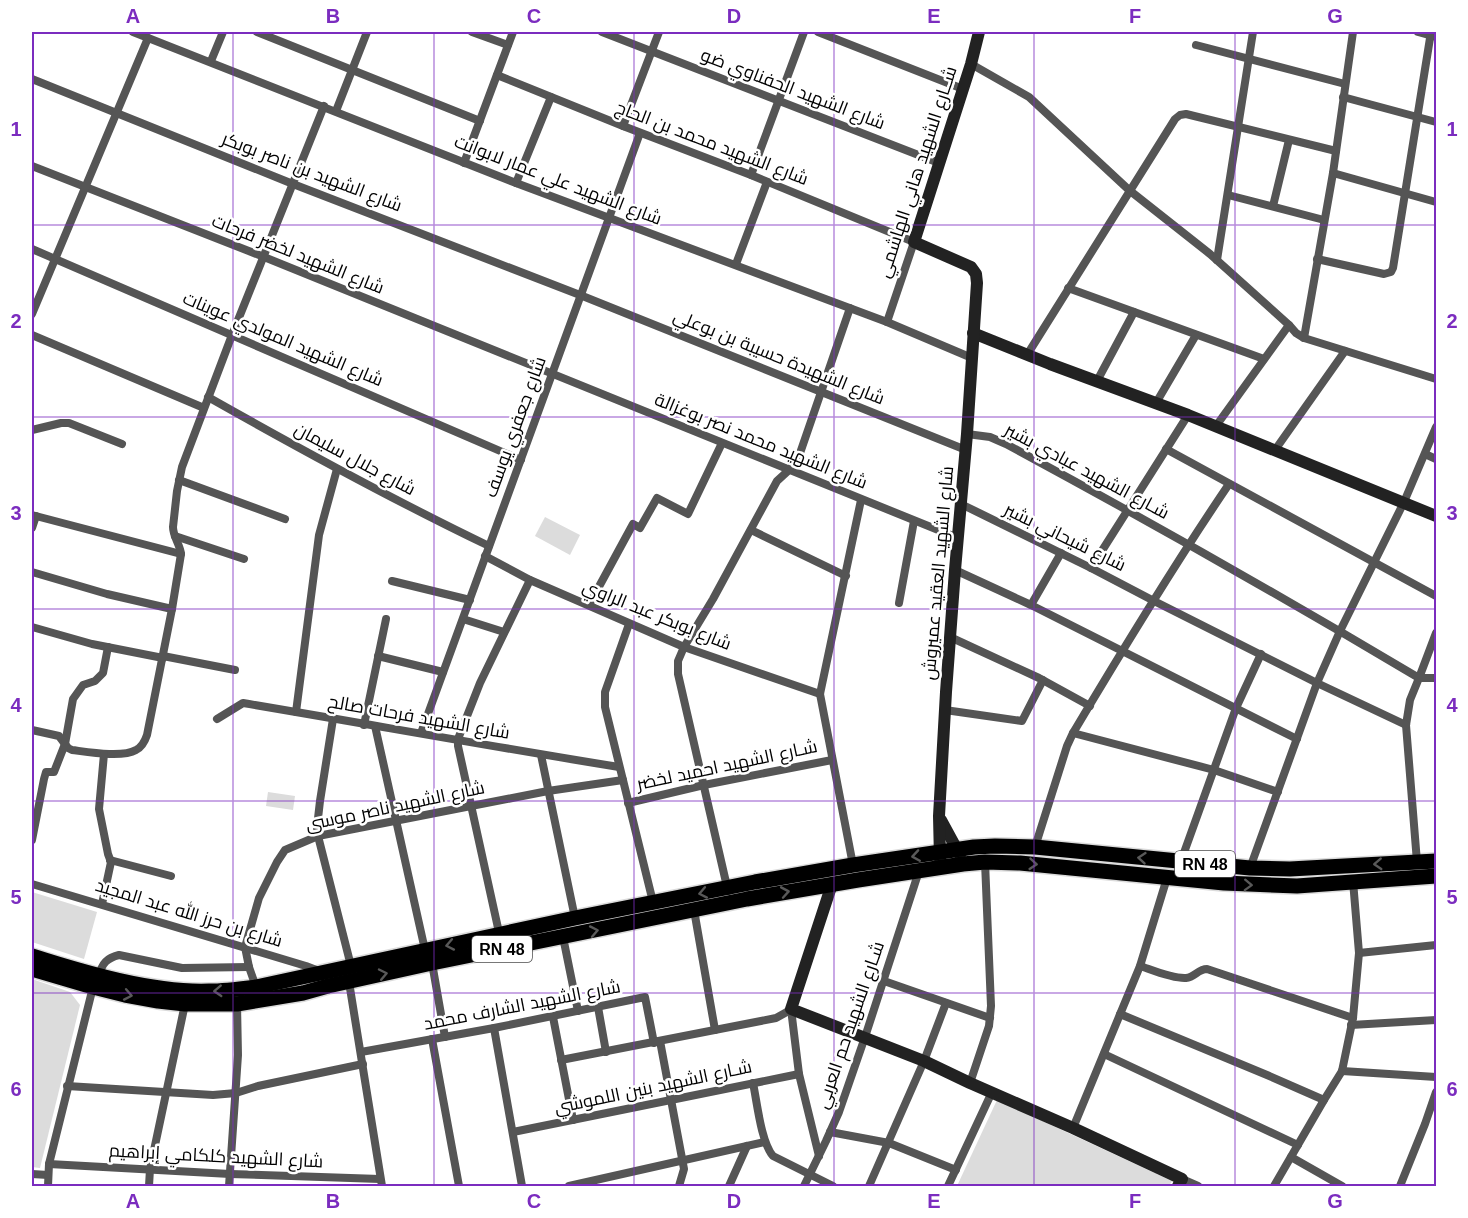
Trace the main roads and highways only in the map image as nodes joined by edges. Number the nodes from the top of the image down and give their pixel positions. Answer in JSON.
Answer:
{"nodes":[{"id":1,"x":1437,"y":861,"type":"edge"},
{"id":2,"x":1437,"y":876,"type":"edge"},
{"id":3,"x":729,"y":895,"type":"junction"},
{"id":4,"x":501,"y":942,"type":"junction"},
{"id":5,"x":32,"y":956,"type":"edge"},
{"id":6,"x":32,"y":969,"type":"edge"},
{"id":7,"x":326,"y":979,"type":"junction"},
{"id":8,"x":96,"y":981,"type":"junction"}],
"edges":[{"from":1,"to":3,"type":"highway","number":"RN 48","one_way":true},
{"from":3,"to":2,"type":"highway","number":"RN 48","one_way":true},
{"from":3,"to":4,"type":"highway","number":"RN 48","one_way":true},
{"from":4,"to":3,"type":"highway","number":"RN 48","one_way":true},
{"from":4,"to":7,"type":"highway","number":"RN 48"},
{"from":5,"to":8,"type":"highway","number":"RN 48"},
{"from":6,"to":8,"type":"highway","number":"RN 48"},
{"from":7,"to":8,"type":"highway","number":"RN 48","one_way":true},
{"from":8,"to":7,"type":"highway","number":"RN 48","one_way":true}]}
